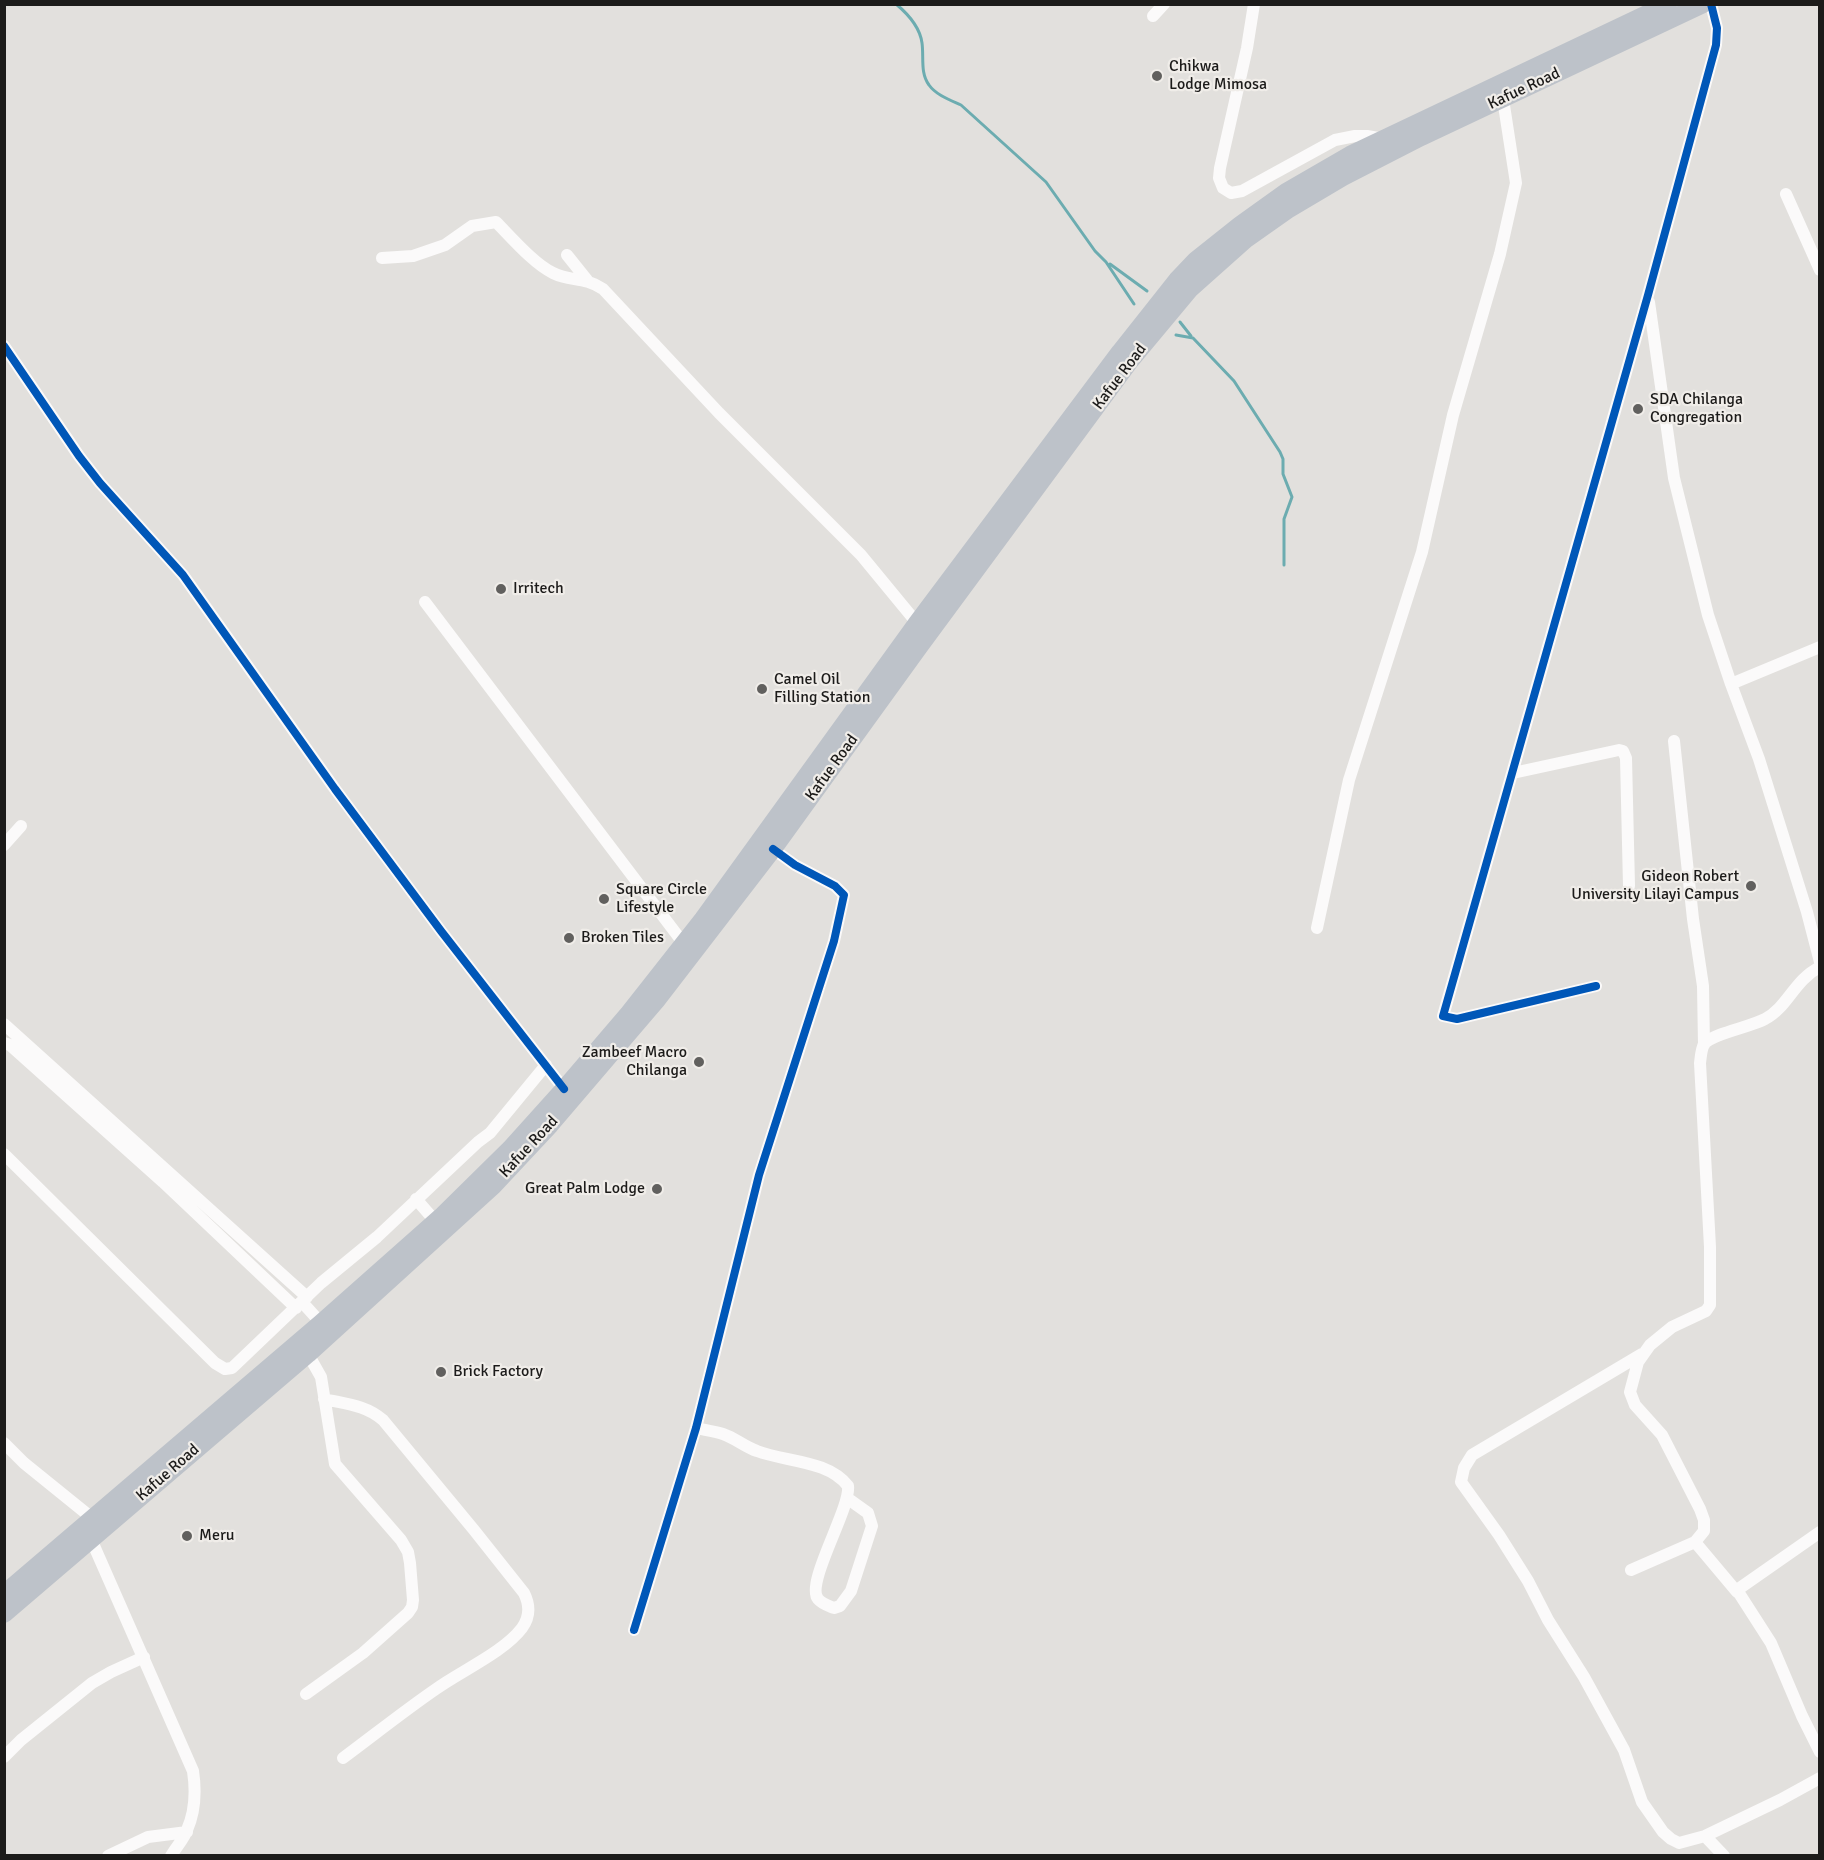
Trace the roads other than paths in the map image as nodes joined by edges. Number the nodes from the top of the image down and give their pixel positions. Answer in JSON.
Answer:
{"nodes":[{"id":1,"x":1164,"y":4,"type":"edge"},
{"id":2,"x":1254,"y":4,"type":"edge"},
{"id":3,"x":1668,"y":4,"type":"edge"},
{"id":4,"x":1703,"y":4,"type":"edge"},
{"id":5,"x":1711,"y":4,"type":"edge"},
{"id":6,"x":1153,"y":16,"type":"dead end"},
{"id":7,"x":1503,"y":99,"type":"junction"},
{"id":8,"x":1384,"y":139,"type":"junction"},
{"id":9,"x":1786,"y":194,"type":"dead end"},
{"id":10,"x":567,"y":255,"type":"dead end"},
{"id":11,"x":382,"y":258,"type":"dead end"},
{"id":12,"x":1820,"y":270,"type":"edge"},
{"id":13,"x":587,"y":280,"type":"junction"},
{"id":14,"x":1648,"y":295,"type":"junction"},
{"id":15,"x":4,"y":346,"type":"edge"},
{"id":16,"x":425,"y":602,"type":"dead end"},
{"id":17,"x":917,"y":623,"type":"junction"},
{"id":18,"x":1820,"y":647,"type":"edge"},
{"id":19,"x":1731,"y":684,"type":"junction"},
{"id":20,"x":1674,"y":741,"type":"dead end"},
{"id":21,"x":1513,"y":773,"type":"junction"},
{"id":22,"x":21,"y":826,"type":"dead end"},
{"id":23,"x":4,"y":845,"type":"edge"},
{"id":24,"x":773,"y":849,"type":"junction"},
{"id":25,"x":1629,"y":886,"type":"dead end"},
{"id":26,"x":1317,"y":928,"type":"dead end"},
{"id":27,"x":684,"y":944,"type":"junction"},
{"id":28,"x":1820,"y":962,"type":"edge"},
{"id":29,"x":1820,"y":967,"type":"edge"},
{"id":30,"x":1596,"y":986,"type":"dead end"},
{"id":31,"x":4,"y":1024,"type":"edge"},
{"id":32,"x":4,"y":1043,"type":"edge"},
{"id":33,"x":1704,"y":1045,"type":"junction"},
{"id":34,"x":546,"y":1065,"type":"junction"},
{"id":35,"x":564,"y":1089,"type":"junction"},
{"id":36,"x":4,"y":1154,"type":"edge"},
{"id":37,"x":416,"y":1199,"type":"junction"},
{"id":38,"x":436,"y":1222,"type":"junction"},
{"id":39,"x":301,"y":1303,"type":"junction"},
{"id":40,"x":321,"y":1323,"type":"junction"},
{"id":41,"x":308,"y":1354,"type":"junction"},
{"id":42,"x":1642,"y":1354,"type":"junction"},
{"id":43,"x":324,"y":1399,"type":"junction"},
{"id":44,"x":696,"y":1428,"type":"junction"},
{"id":45,"x":4,"y":1443,"type":"edge"},
{"id":46,"x":847,"y":1498,"type":"junction"},
{"id":47,"x":92,"y":1518,"type":"junction"},
{"id":48,"x":1820,"y":1532,"type":"edge"},
{"id":49,"x":91,"y":1539,"type":"junction"},
{"id":50,"x":1695,"y":1542,"type":"junction"},
{"id":51,"x":1631,"y":1570,"type":"dead end"},
{"id":52,"x":1737,"y":1593,"type":"junction"},
{"id":53,"x":4,"y":1594,"type":"edge"},
{"id":54,"x":4,"y":1614,"type":"edge"},
{"id":55,"x":634,"y":1629,"type":"dead end"},
{"id":56,"x":144,"y":1657,"type":"junction"},
{"id":57,"x":306,"y":1694,"type":"dead end"},
{"id":58,"x":1820,"y":1752,"type":"edge"},
{"id":59,"x":4,"y":1757,"type":"edge"},
{"id":60,"x":343,"y":1758,"type":"dead end"},
{"id":61,"x":1820,"y":1778,"type":"edge"},
{"id":62,"x":187,"y":1832,"type":"junction"},
{"id":63,"x":1705,"y":1836,"type":"junction"},
{"id":64,"x":108,"y":1856,"type":"edge"},
{"id":65,"x":171,"y":1856,"type":"edge"},
{"id":66,"x":1724,"y":1856,"type":"edge"}],
"edges":[{"from":1,"to":6,"type":"street"},
{"from":2,"to":8,"type":"street"},
{"from":3,"to":8,"type":"highway","name":"Kafue Road"},
{"from":4,"to":7,"type":"highway","name":"Kafue Road"},
{"from":5,"to":14,"type":"street"},
{"from":7,"to":24,"type":"highway","name":"Kafue Road"},
{"from":7,"to":26,"type":"street"},
{"from":8,"to":17,"type":"highway","name":"Kafue Road"},
{"from":9,"to":12,"type":"street"},
{"from":10,"to":13,"type":"street"},
{"from":11,"to":13,"type":"street"},
{"from":13,"to":17,"type":"street"},
{"from":14,"to":19,"type":"street"},
{"from":14,"to":21,"type":"street"},
{"from":15,"to":34,"type":"street"},
{"from":16,"to":27,"type":"street"},
{"from":17,"to":27,"type":"highway","name":"Kafue Road"},
{"from":18,"to":19,"type":"street"},
{"from":19,"to":28,"type":"street"},
{"from":20,"to":33,"type":"street"},
{"from":21,"to":25,"type":"street"},
{"from":21,"to":30,"type":"street"},
{"from":22,"to":23,"type":"street"},
{"from":24,"to":41,"type":"highway","name":"Kafue Road"},
{"from":24,"to":44,"type":"street"},
{"from":27,"to":35,"type":"highway","name":"Kafue Road"},
{"from":29,"to":33,"type":"street"},
{"from":31,"to":39,"type":"street"},
{"from":32,"to":39,"type":"street"},
{"from":33,"to":42,"type":"street"},
{"from":34,"to":35,"type":"street"},
{"from":34,"to":37,"type":"street"},
{"from":35,"to":38,"type":"highway","name":"Kafue Road"},
{"from":36,"to":39,"type":"street"},
{"from":37,"to":38,"type":"street"},
{"from":37,"to":39,"type":"street"},
{"from":38,"to":40,"type":"highway","name":"Kafue Road"},
{"from":39,"to":40,"type":"street"},
{"from":40,"to":47,"type":"highway","name":"Kafue Road"},
{"from":41,"to":43,"type":"street"},
{"from":41,"to":49,"type":"highway","name":"Kafue Road"},
{"from":42,"to":50,"type":"street"},
{"from":42,"to":63,"type":"street"},
{"from":43,"to":57,"type":"street"},
{"from":43,"to":60,"type":"street"},
{"from":44,"to":46,"type":"street"},
{"from":44,"to":55,"type":"street"},
{"from":45,"to":47,"type":"street"},
{"from":46,"to":46,"type":"street"},
{"from":47,"to":53,"type":"highway","name":"Kafue Road"},
{"from":48,"to":52,"type":"street"},
{"from":49,"to":54,"type":"highway","name":"Kafue Road"},
{"from":49,"to":56,"type":"street"},
{"from":50,"to":51,"type":"street"},
{"from":50,"to":52,"type":"street"},
{"from":52,"to":58,"type":"street"},
{"from":56,"to":59,"type":"street"},
{"from":56,"to":62,"type":"street"},
{"from":61,"to":63,"type":"street"},
{"from":62,"to":64,"type":"street"},
{"from":62,"to":65,"type":"street"},
{"from":63,"to":66,"type":"street"}]}
